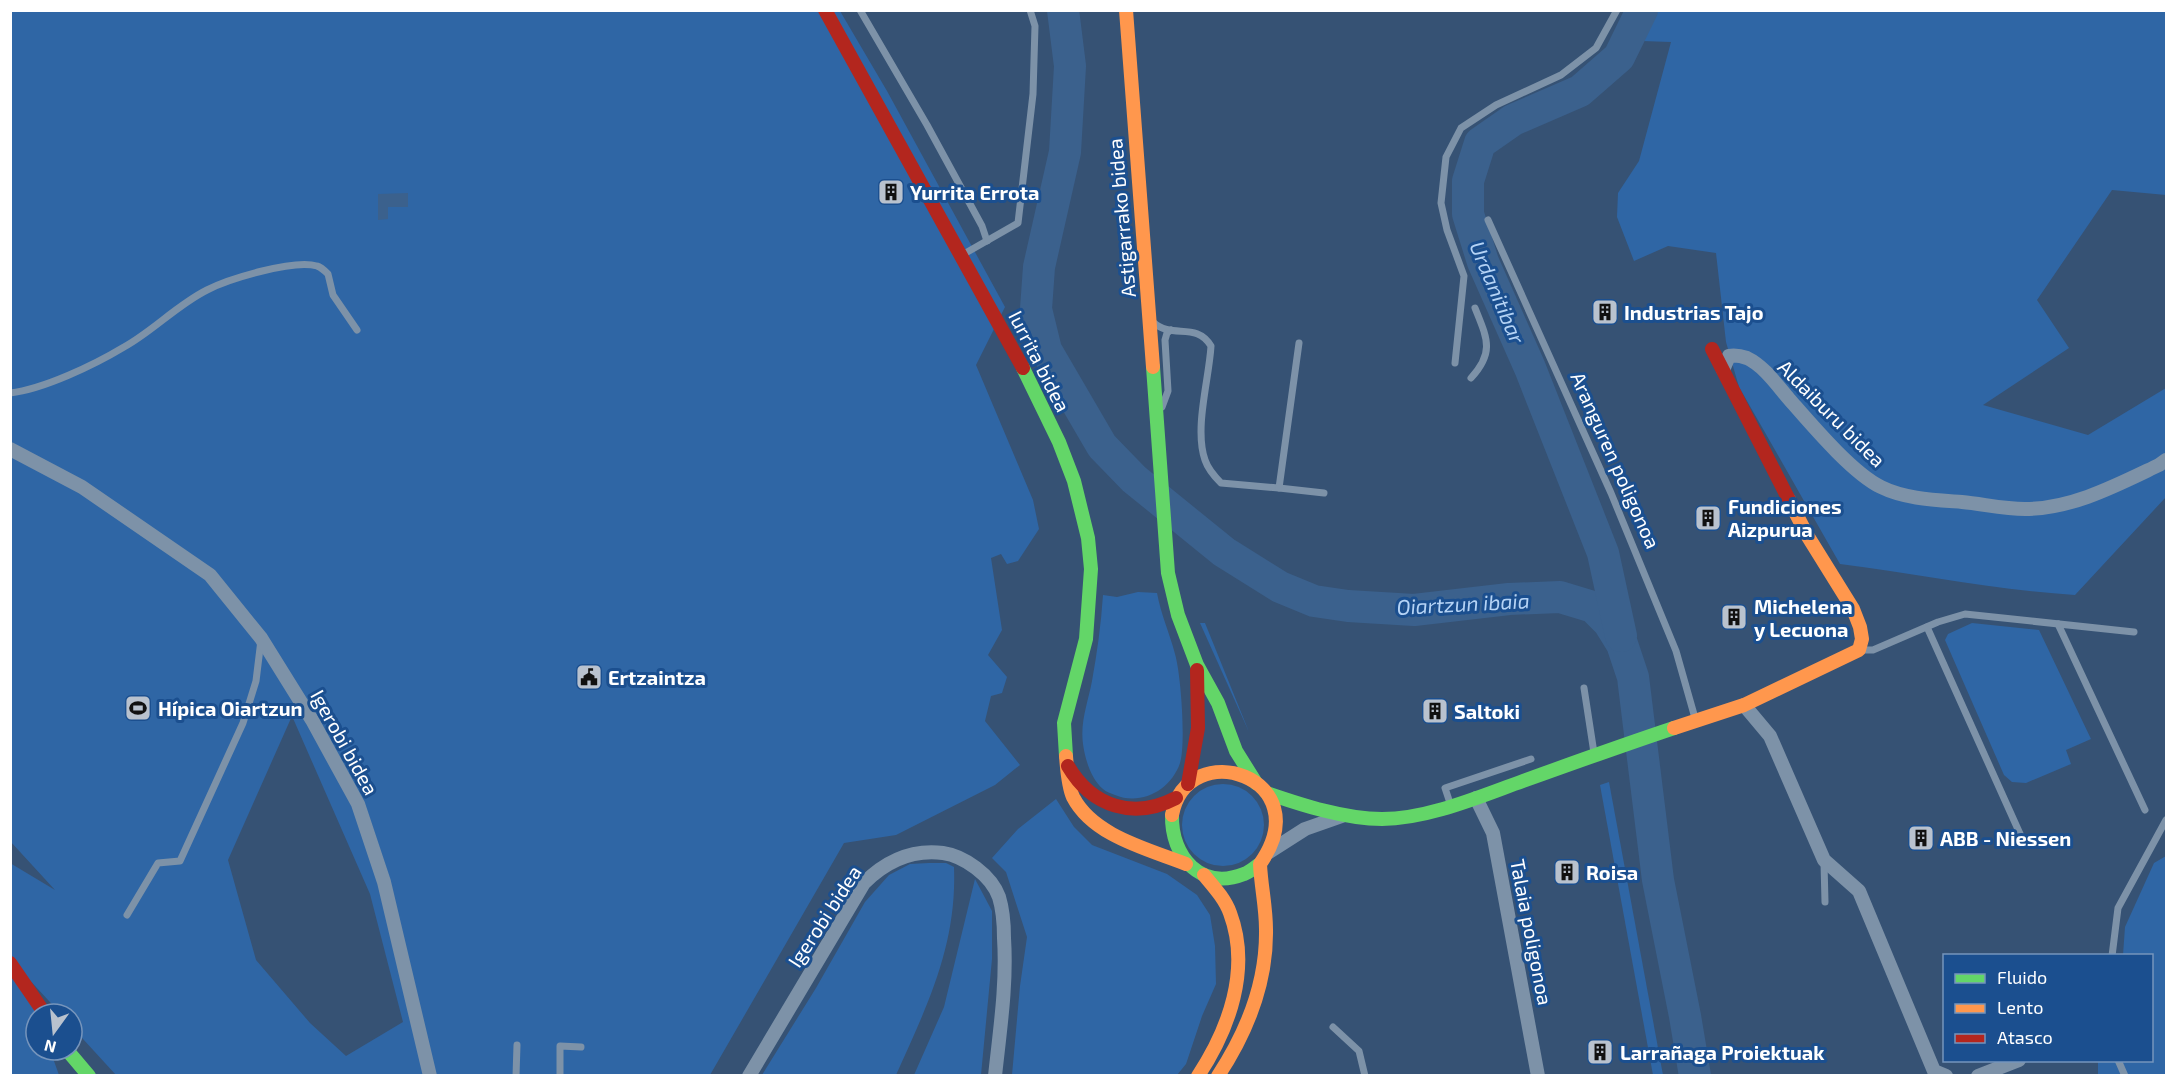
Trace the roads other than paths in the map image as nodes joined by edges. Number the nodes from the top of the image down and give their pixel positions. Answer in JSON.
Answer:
{"nodes":[{"id":1,"x":825,"y":10,"type":"edge"},
{"id":2,"x":860,"y":10,"type":"edge"},
{"id":3,"x":1030,"y":10,"type":"edge"},
{"id":4,"x":1126,"y":10,"type":"edge"},
{"id":5,"x":1617,"y":10,"type":"edge"},
{"id":6,"x":1488,"y":220,"type":"dead end"},
{"id":7,"x":987,"y":240,"type":"junction"},
{"id":8,"x":962,"y":255,"type":"junction"},
{"id":9,"x":1475,"y":308,"type":"dead end"},
{"id":10,"x":1148,"y":315,"type":"junction"},
{"id":11,"x":357,"y":330,"type":"dead end"},
{"id":12,"x":1171,"y":330,"type":"junction"},
{"id":13,"x":1299,"y":343,"type":"dead end"},
{"id":14,"x":1712,"y":349,"type":"dead end"},
{"id":15,"x":1455,"y":363,"type":"dead end"},
{"id":16,"x":1722,"y":370,"type":"junction"},
{"id":17,"x":1471,"y":378,"type":"dead end"},
{"id":18,"x":10,"y":393,"type":"edge"},
{"id":19,"x":1156,"y":423,"type":"junction"},
{"id":20,"x":10,"y":449,"type":"edge"},
{"id":21,"x":2166,"y":460,"type":"edge"},
{"id":22,"x":1279,"y":488,"type":"junction"},
{"id":23,"x":1324,"y":493,"type":"dead end"},
{"id":24,"x":2058,"y":624,"type":"junction"},
{"id":25,"x":1927,"y":627,"type":"junction"},
{"id":26,"x":2134,"y":632,"type":"dead end"},
{"id":27,"x":261,"y":638,"type":"junction"},
{"id":28,"x":1859,"y":650,"type":"junction"},
{"id":29,"x":1197,"y":665,"type":"junction"},
{"id":30,"x":1584,"y":688,"type":"dead end"},
{"id":31,"x":1744,"y":705,"type":"junction"},
{"id":32,"x":1696,"y":721,"type":"junction"},
{"id":33,"x":1594,"y":756,"type":"junction"},
{"id":34,"x":1531,"y":759,"type":"dead end"},
{"id":35,"x":1066,"y":764,"type":"junction"},
{"id":36,"x":1256,"y":783,"type":"junction"},
{"id":37,"x":1188,"y":784,"type":"junction"},
{"id":38,"x":1267,"y":794,"type":"junction"},
{"id":39,"x":1176,"y":798,"type":"junction"},
{"id":40,"x":1476,"y":798,"type":"junction"},
{"id":41,"x":1451,"y":806,"type":"junction"},
{"id":42,"x":2145,"y":810,"type":"dead end"},
{"id":43,"x":1345,"y":815,"type":"junction"},
{"id":44,"x":2166,"y":820,"type":"edge"},
{"id":45,"x":2021,"y":836,"type":"dead end"},
{"id":46,"x":1269,"y":852,"type":"junction"},
{"id":47,"x":1824,"y":860,"type":"junction"},
{"id":48,"x":1186,"y":864,"type":"junction"},
{"id":49,"x":1260,"y":864,"type":"junction"},
{"id":50,"x":1204,"y":875,"type":"junction"},
{"id":51,"x":1825,"y":902,"type":"dead end"},
{"id":52,"x":127,"y":915,"type":"dead end"},
{"id":53,"x":2112,"y":954,"type":"edge"},
{"id":54,"x":10,"y":963,"type":"edge"},
{"id":55,"x":37,"y":1002,"type":"edge"},
{"id":56,"x":1333,"y":1027,"type":"dead end"},
{"id":57,"x":517,"y":1045,"type":"dead end"},
{"id":58,"x":581,"y":1047,"type":"dead end"},
{"id":59,"x":2014,"y":1062,"type":"edge"},
{"id":60,"x":2119,"y":1062,"type":"edge"},
{"id":61,"x":78,"y":1070,"type":"edge"},
{"id":62,"x":89,"y":1076,"type":"edge"},
{"id":63,"x":430,"y":1076,"type":"edge"},
{"id":64,"x":516,"y":1076,"type":"edge"},
{"id":65,"x":560,"y":1076,"type":"edge"},
{"id":66,"x":748,"y":1076,"type":"edge"},
{"id":67,"x":995,"y":1076,"type":"edge"},
{"id":68,"x":1198,"y":1076,"type":"edge"},
{"id":69,"x":1218,"y":1076,"type":"edge"},
{"id":70,"x":1365,"y":1076,"type":"edge"},
{"id":71,"x":1538,"y":1076,"type":"edge"},
{"id":72,"x":1946,"y":1076,"type":"edge"},
{"id":73,"x":1978,"y":1076,"type":"edge"},
{"id":74,"x":2125,"y":1076,"type":"edge"}],
"edges":[{"from":1,"to":8,"type":"street","name":"Iurrita bidea"},
{"from":2,"to":7,"type":"lane"},
{"from":3,"to":7,"type":"lane"},
{"from":4,"to":10,"type":"street","name":"Astigarrako bidea"},
{"from":5,"to":15,"type":"lane"},
{"from":6,"to":32,"type":"lane","name":"Aranguren poligonoa"},
{"from":7,"to":8,"type":"lane"},
{"from":8,"to":35,"type":"street","name":"Iurrita bidea"},
{"from":9,"to":17,"type":"lane"},
{"from":10,"to":12,"type":"lane"},
{"from":10,"to":19,"type":"street","name":"Astigarrako bidea"},
{"from":11,"to":18,"type":"lane"},
{"from":12,"to":19,"type":"lane"},
{"from":12,"to":22,"type":"lane"},
{"from":13,"to":22,"type":"lane"},
{"from":14,"to":16,"type":"street"},
{"from":16,"to":21,"type":"street","name":"Aldaiburu bidea"},
{"from":16,"to":28,"type":"street"},
{"from":19,"to":29,"type":"street","name":"Astigarrako bidea"},
{"from":20,"to":27,"type":"street","name":"Igerobi bidea"},
{"from":22,"to":23,"type":"lane"},
{"from":24,"to":25,"type":"lane"},
{"from":24,"to":26,"type":"lane"},
{"from":24,"to":42,"type":"lane"},
{"from":25,"to":28,"type":"lane"},
{"from":25,"to":45,"type":"lane"},
{"from":27,"to":52,"type":"lane"},
{"from":27,"to":63,"type":"street","name":"Igerobi bidea"},
{"from":28,"to":31,"type":"street"},
{"from":29,"to":36,"type":"street"},
{"from":29,"to":37,"type":"street"},
{"from":30,"to":33,"type":"lane"},
{"from":31,"to":32,"type":"street"},
{"from":31,"to":47,"type":"street"},
{"from":32,"to":33,"type":"street"},
{"from":33,"to":40,"type":"street"},
{"from":34,"to":41,"type":"lane"},
{"from":35,"to":39,"type":"street"},
{"from":35,"to":48,"type":"street","name":"Iurrita bidea"},
{"from":36,"to":37,"type":"street"},
{"from":36,"to":38,"type":"street"},
{"from":37,"to":39,"type":"street"},
{"from":38,"to":43,"type":"street"},
{"from":38,"to":46,"type":"street"},
{"from":39,"to":48,"type":"street"},
{"from":40,"to":41,"type":"street"},
{"from":40,"to":71,"type":"street","name":"Talaia poligonoa"},
{"from":41,"to":43,"type":"street"},
{"from":43,"to":46,"type":"street"},
{"from":44,"to":53,"type":"lane"},
{"from":46,"to":49,"type":"street"},
{"from":47,"to":51,"type":"lane"},
{"from":47,"to":72,"type":"street"},
{"from":48,"to":50,"type":"street"},
{"from":49,"to":50,"type":"street"},
{"from":49,"to":69,"type":"street"},
{"from":50,"to":68,"type":"street"},
{"from":54,"to":55,"type":"street"},
{"from":56,"to":70,"type":"lane"},
{"from":57,"to":64,"type":"lane"},
{"from":58,"to":65,"type":"lane"},
{"from":59,"to":73,"type":"street"},
{"from":60,"to":74,"type":"lane"},
{"from":61,"to":62,"type":"street"},
{"from":66,"to":67,"type":"street","name":"Igerobi bidea"}]}
